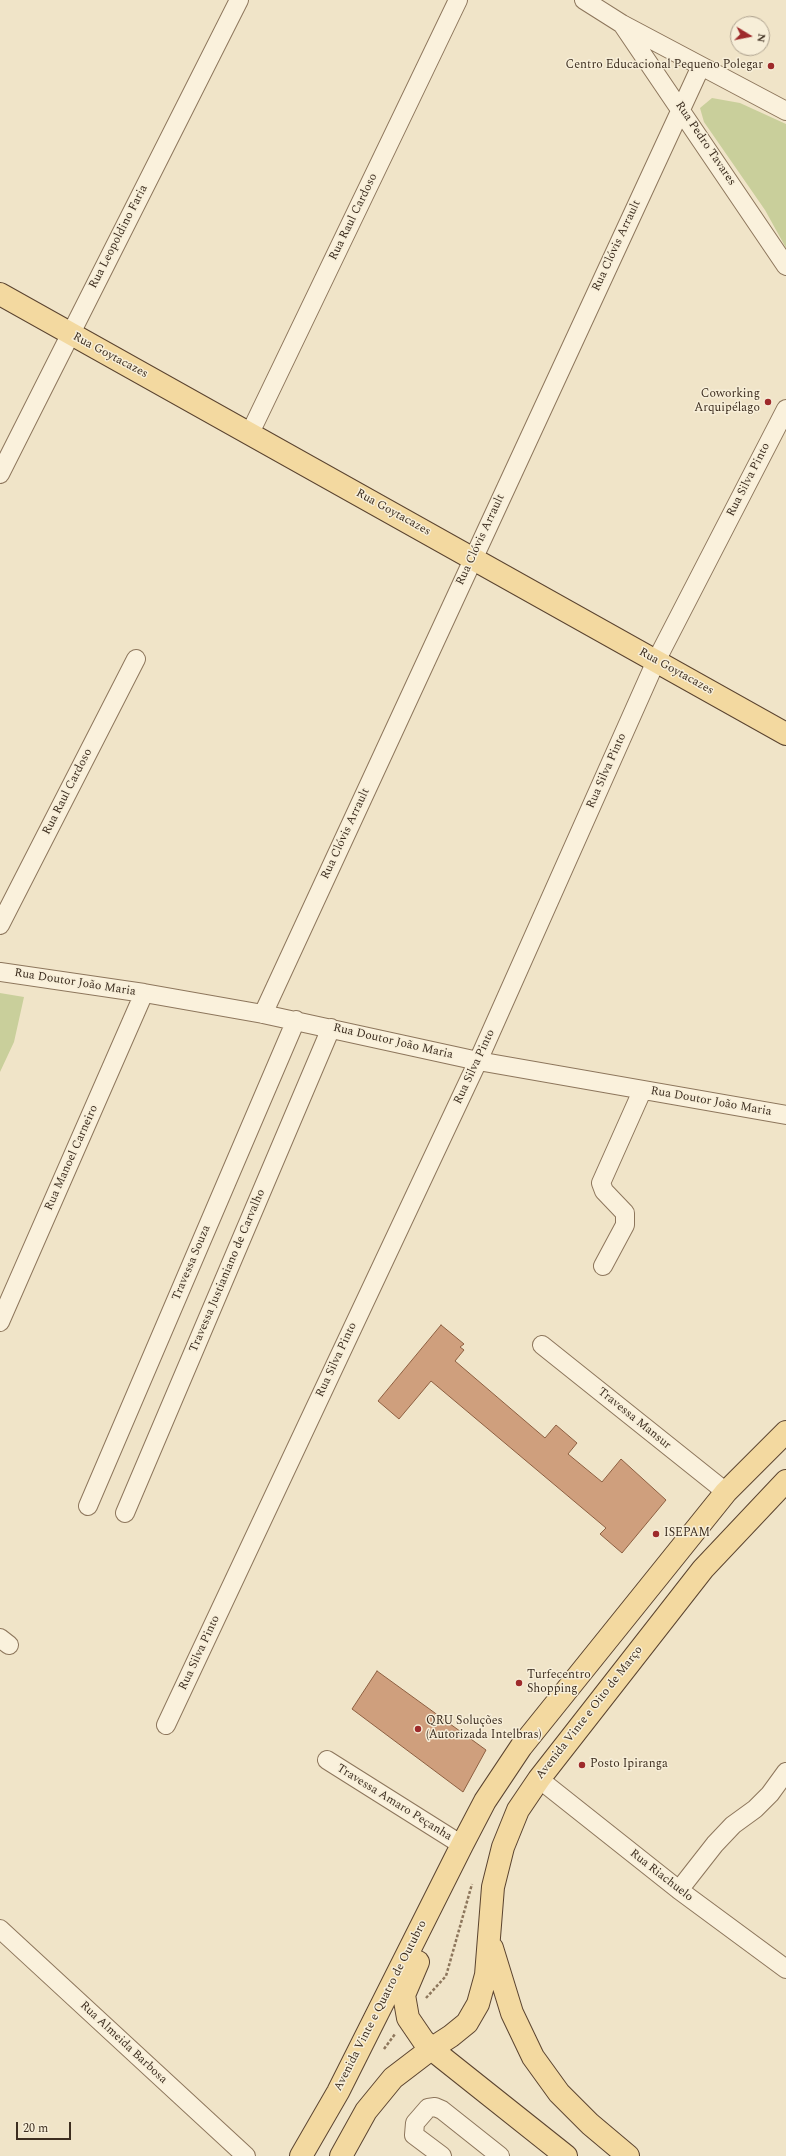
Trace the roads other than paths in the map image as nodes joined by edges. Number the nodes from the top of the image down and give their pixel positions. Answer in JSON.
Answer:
{"nodes":[{"id":1,"x":239,"y":0,"type":"edge"},
{"id":2,"x":458,"y":0,"type":"edge"},
{"id":3,"x":584,"y":0,"type":"edge"},
{"id":4,"x":622,"y":24,"type":"junction"},
{"id":5,"x":701,"y":66,"type":"junction"},
{"id":6,"x":681,"y":108,"type":"junction"},
{"id":7,"x":786,"y":111,"type":"edge"},
{"id":8,"x":786,"y":266,"type":"edge"},
{"id":9,"x":0,"y":294,"type":"edge"},
{"id":10,"x":70,"y":335,"type":"junction"},
{"id":11,"x":786,"y":409,"type":"edge"},
{"id":12,"x":250,"y":433,"type":"junction"},
{"id":13,"x":0,"y":474,"type":"edge"},
{"id":14,"x":473,"y":558,"type":"junction"},
{"id":15,"x":136,"y":659,"type":"dead end"},
{"id":16,"x":656,"y":661,"type":"junction"},
{"id":17,"x":786,"y":734,"type":"edge"},
{"id":18,"x":0,"y":925,"type":"edge"},
{"id":19,"x":0,"y":972,"type":"edge"},
{"id":20,"x":144,"y":993,"type":"junction"},
{"id":21,"x":263,"y":1014,"type":"junction"},
{"id":22,"x":296,"y":1020,"type":"junction"},
{"id":23,"x":332,"y":1028,"type":"junction"},
{"id":24,"x":478,"y":1061,"type":"junction"},
{"id":25,"x":642,"y":1091,"type":"junction"},
{"id":26,"x":786,"y":1115,"type":"edge"},
{"id":27,"x":603,"y":1266,"type":"dead end"},
{"id":28,"x":0,"y":1322,"type":"edge"},
{"id":29,"x":542,"y":1345,"type":"dead end"},
{"id":30,"x":786,"y":1432,"type":"edge"},
{"id":31,"x":786,"y":1481,"type":"edge"},
{"id":32,"x":726,"y":1492,"type":"junction"},
{"id":33,"x":88,"y":1506,"type":"dead end"},
{"id":34,"x":125,"y":1513,"type":"dead end"},
{"id":35,"x":166,"y":1725,"type":"dead end"},
{"id":36,"x":327,"y":1760,"type":"dead end"},
{"id":37,"x":786,"y":1772,"type":"edge"},
{"id":38,"x":538,"y":1779,"type":"junction"},
{"id":39,"x":459,"y":1850,"type":"junction"},
{"id":40,"x":679,"y":1890,"type":"junction"},
{"id":41,"x":0,"y":1929,"type":"edge"},
{"id":42,"x":490,"y":1941,"type":"junction"},
{"id":43,"x":786,"y":1970,"type":"edge"},
{"id":44,"x":431,"y":2049,"type":"junction"},
{"id":45,"x":246,"y":2156,"type":"edge"},
{"id":46,"x":301,"y":2156,"type":"edge"},
{"id":47,"x":341,"y":2156,"type":"edge"},
{"id":48,"x":442,"y":2156,"type":"edge"},
{"id":49,"x":500,"y":2156,"type":"edge"},
{"id":50,"x":566,"y":2156,"type":"edge"},
{"id":51,"x":628,"y":2156,"type":"edge"}],
"edges":[{"from":1,"to":10,"type":"street","name":"Rua Leopoldino Faria"},
{"from":2,"to":12,"type":"street","name":"Rua Raul Cardoso"},
{"from":3,"to":4,"type":"street"},
{"from":4,"to":5,"type":"street"},
{"from":4,"to":6,"type":"street","name":"Rua Pedro Tavares"},
{"from":5,"to":6,"type":"street","name":"Rua Clóvis Arrault"},
{"from":5,"to":7,"type":"street"},
{"from":6,"to":8,"type":"street","name":"Rua Pedro Tavares"},
{"from":6,"to":14,"type":"street","name":"Rua Clóvis Arrault"},
{"from":9,"to":10,"type":"main road","name":"Rua Goytacazes"},
{"from":10,"to":12,"type":"main road","name":"Rua Goytacazes"},
{"from":10,"to":13,"type":"street","name":"Rua Leopoldino Faria"},
{"from":11,"to":16,"type":"street","name":"Rua Silva Pinto"},
{"from":12,"to":14,"type":"main road","name":"Rua Goytacazes"},
{"from":14,"to":16,"type":"main road","name":"Rua Goytacazes"},
{"from":14,"to":21,"type":"street","name":"Rua Clóvis Arrault"},
{"from":15,"to":18,"type":"street","name":"Rua Raul Cardoso"},
{"from":16,"to":17,"type":"main road","name":"Rua Goytacazes"},
{"from":16,"to":24,"type":"street","name":"Rua Silva Pinto"},
{"from":19,"to":20,"type":"street","name":"Rua Doutor João Maria"},
{"from":20,"to":21,"type":"street","name":"Rua Doutor João Maria"},
{"from":20,"to":28,"type":"street","name":"Rua Manoel Carneiro"},
{"from":21,"to":22,"type":"street","name":"Rua Doutor João Maria"},
{"from":22,"to":23,"type":"street","name":"Rua Doutor João Maria"},
{"from":22,"to":33,"type":"street","name":"Travessa Souza"},
{"from":23,"to":24,"type":"street","name":"Rua Doutor João Maria"},
{"from":23,"to":34,"type":"street","name":"Travessa Justianiano de Carvalho"},
{"from":24,"to":25,"type":"street","name":"Rua Doutor João Maria"},
{"from":24,"to":35,"type":"street","name":"Rua Silva Pinto"},
{"from":25,"to":26,"type":"street","name":"Rua Doutor João Maria"},
{"from":25,"to":27,"type":"street"},
{"from":29,"to":32,"type":"street","name":"Travessa Mansur"},
{"from":30,"to":32,"type":"main road"},
{"from":31,"to":38,"type":"main road","name":"Avenida Vinte e Oito de Março"},
{"from":32,"to":39,"type":"main road"},
{"from":36,"to":39,"type":"street","name":"Travessa Amaro Peçanha"},
{"from":37,"to":40,"type":"street"},
{"from":38,"to":40,"type":"street","name":"Rua Riachuelo"},
{"from":38,"to":42,"type":"main road","name":"Avenida Vinte e Oito de Março"},
{"from":39,"to":44,"type":"main road"},
{"from":39,"to":46,"type":"main road","name":"Avenida Vinte e Quatro de Outubro"},
{"from":40,"to":43,"type":"street","name":"Rua Riachuelo"},
{"from":41,"to":45,"type":"street","name":"Rua Almeida Barbosa"},
{"from":42,"to":44,"type":"main road"},
{"from":42,"to":51,"type":"main road"},
{"from":44,"to":47,"type":"main road"},
{"from":44,"to":50,"type":"main road"},
{"from":48,"to":49,"type":"street"}]}
